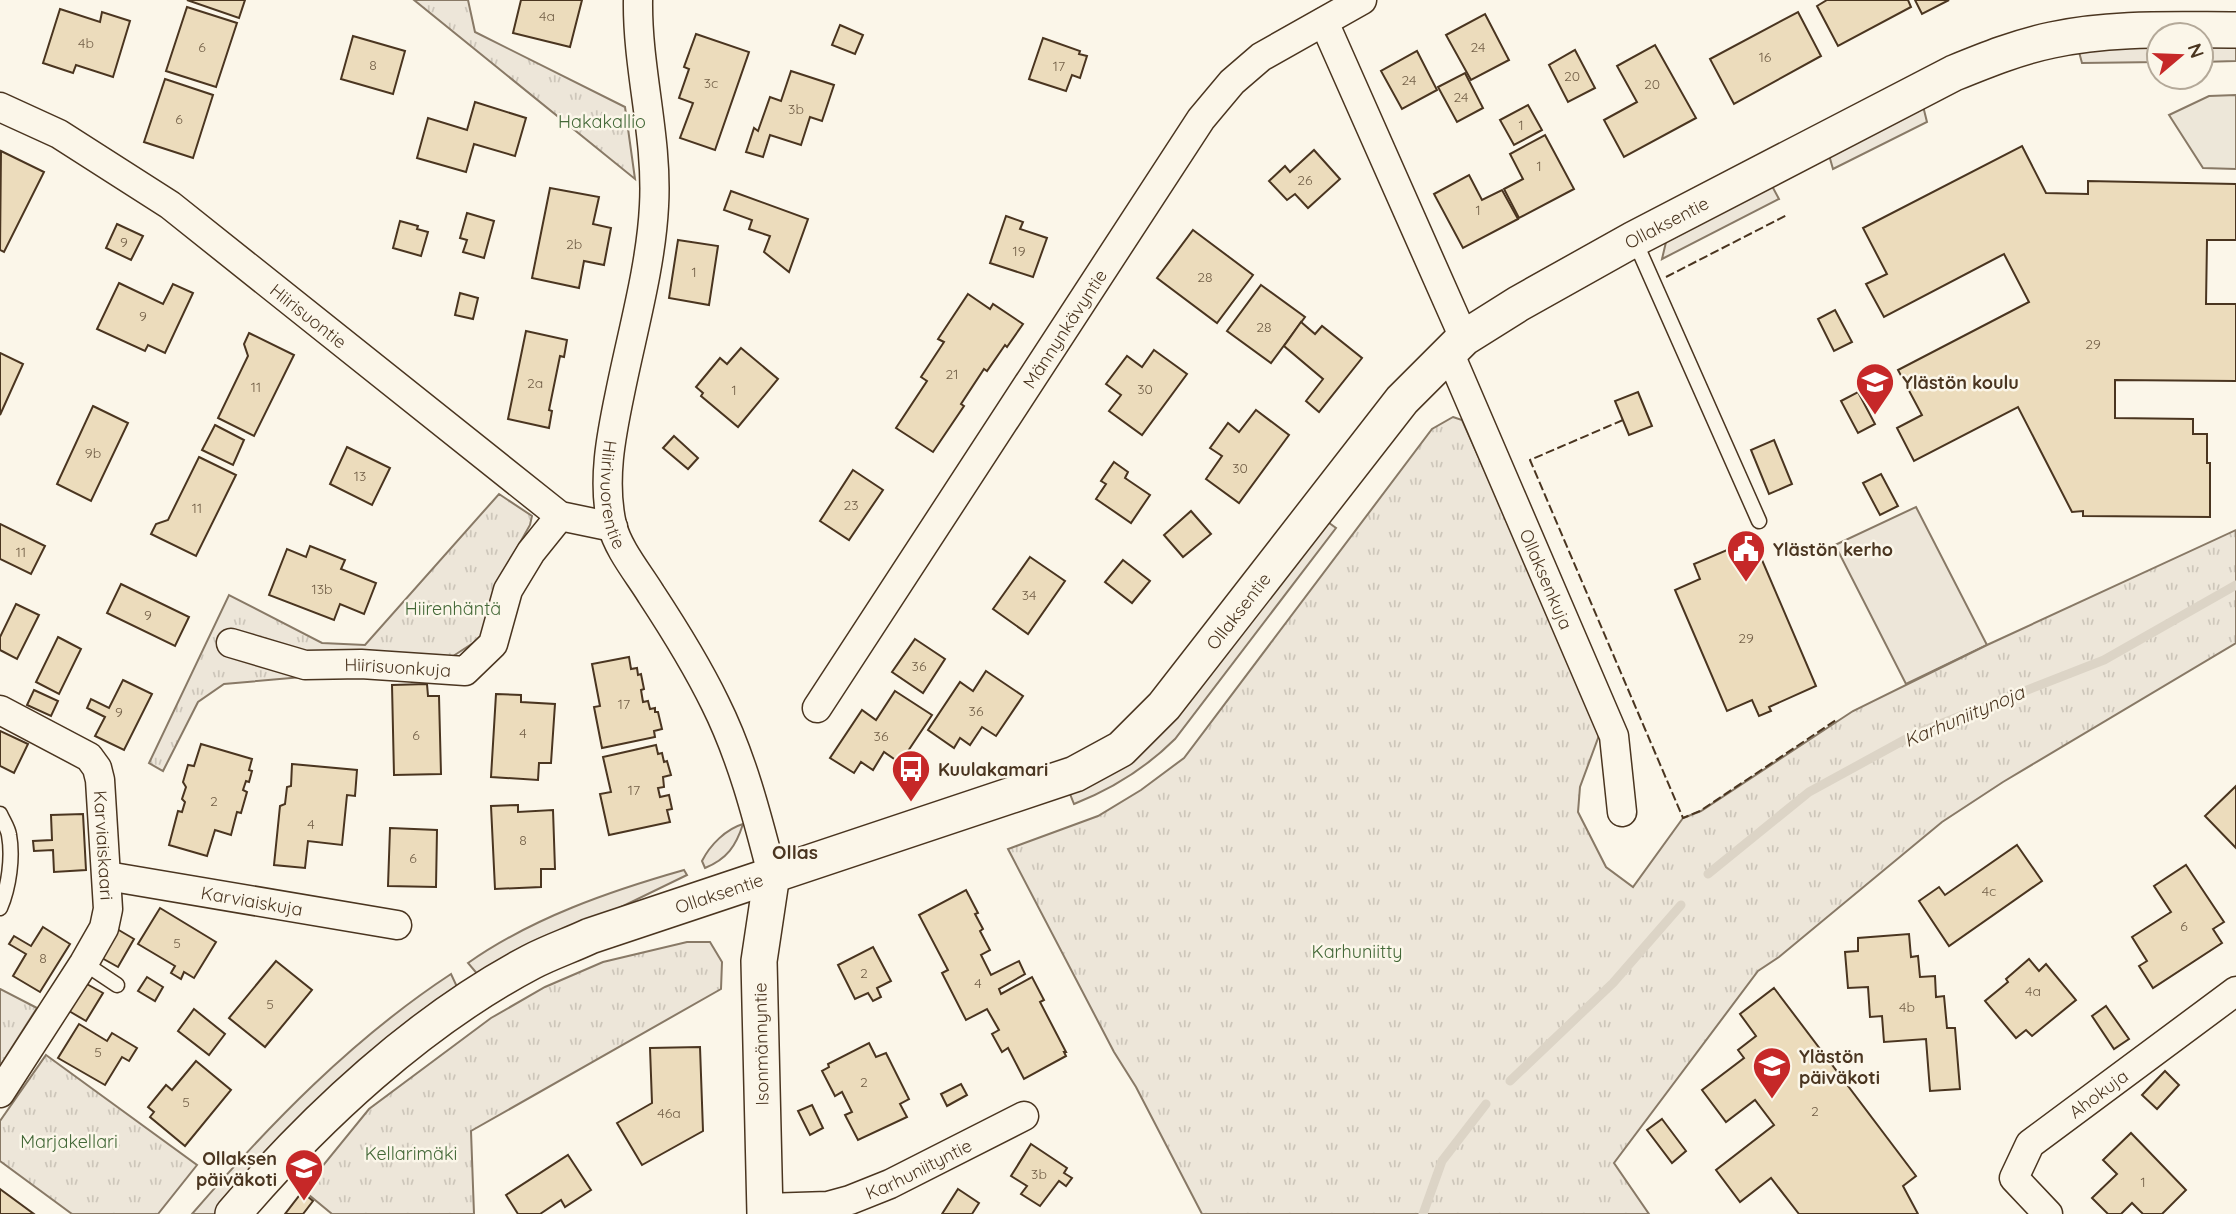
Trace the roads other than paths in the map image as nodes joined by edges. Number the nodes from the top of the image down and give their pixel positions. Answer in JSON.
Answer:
{"nodes":[{"id":1,"x":638,"y":0,"type":"edge"},
{"id":2,"x":1362,"y":0,"type":"edge"},
{"id":3,"x":1324,"y":22,"type":"junction"},
{"id":4,"x":2236,"y":30,"type":"edge"},
{"id":5,"x":0,"y":107,"type":"edge"},
{"id":6,"x":1634,"y":239,"type":"junction"},
{"id":7,"x":1456,"y":345,"type":"junction"},
{"id":8,"x":560,"y":516,"type":"junction"},
{"id":9,"x":1759,"y":521,"type":"dead end"},
{"id":10,"x":613,"y":527,"type":"junction"},
{"id":11,"x":231,"y":643,"type":"dead end"},
{"id":12,"x":817,"y":708,"type":"dead end"},
{"id":13,"x":0,"y":710,"type":"edge"},
{"id":14,"x":1622,"y":812,"type":"dead end"},
{"id":15,"x":0,"y":814,"type":"edge"},
{"id":16,"x":772,"y":874,"type":"junction"},
{"id":17,"x":107,"y":876,"type":"junction"},
{"id":18,"x":0,"y":908,"type":"edge"},
{"id":19,"x":397,"y":925,"type":"dead end"},
{"id":20,"x":84,"y":963,"type":"junction"},
{"id":21,"x":117,"y":985,"type":"dead end"},
{"id":22,"x":2236,"y":991,"type":"edge"},
{"id":23,"x":0,"y":1093,"type":"edge"},
{"id":24,"x":1024,"y":1116,"type":"dead end"},
{"id":25,"x":244,"y":1210,"type":"edge"},
{"id":26,"x":765,"y":1211,"type":"edge"},
{"id":27,"x":2048,"y":1214,"type":"edge"}],
"edges":[{"from":1,"to":10,"type":"street","name":"Hiirivuorentie"},
{"from":2,"to":3,"type":"street","name":"Männynkävyntie"},
{"from":3,"to":7,"type":"street","name":"Ollaksenkuja"},
{"from":3,"to":12,"type":"street","name":"Männynkävyntie"},
{"from":4,"to":6,"type":"street","name":"Ollaksentie"},
{"from":5,"to":8,"type":"street","name":"Hiirisuontie"},
{"from":6,"to":7,"type":"street","name":"Ollaksentie"},
{"from":6,"to":9,"type":"lane"},
{"from":7,"to":14,"type":"street","name":"Ollaksenkuja"},
{"from":7,"to":16,"type":"street","name":"Ollaksentie"},
{"from":8,"to":10,"type":"street","name":"Hiirisuontie"},
{"from":8,"to":11,"type":"street","name":"Hiirisuonkuja"},
{"from":10,"to":16,"type":"street","name":"Hiirivuorentie"},
{"from":13,"to":17,"type":"street","name":"Karviaiskaari"},
{"from":15,"to":18,"type":"lane"},
{"from":16,"to":25,"type":"street","name":"Ollaksentie"},
{"from":16,"to":26,"type":"street","name":"Isonmännyntie"},
{"from":17,"to":19,"type":"street","name":"Karviaiskuja"},
{"from":17,"to":20,"type":"street","name":"Karviaiskaari"},
{"from":20,"to":21,"type":"lane"},
{"from":20,"to":23,"type":"street","name":"Karviaiskaari"},
{"from":22,"to":27,"type":"street","name":"Ahokuja"},
{"from":24,"to":26,"type":"street","name":"Karhuniityntie"}]}
